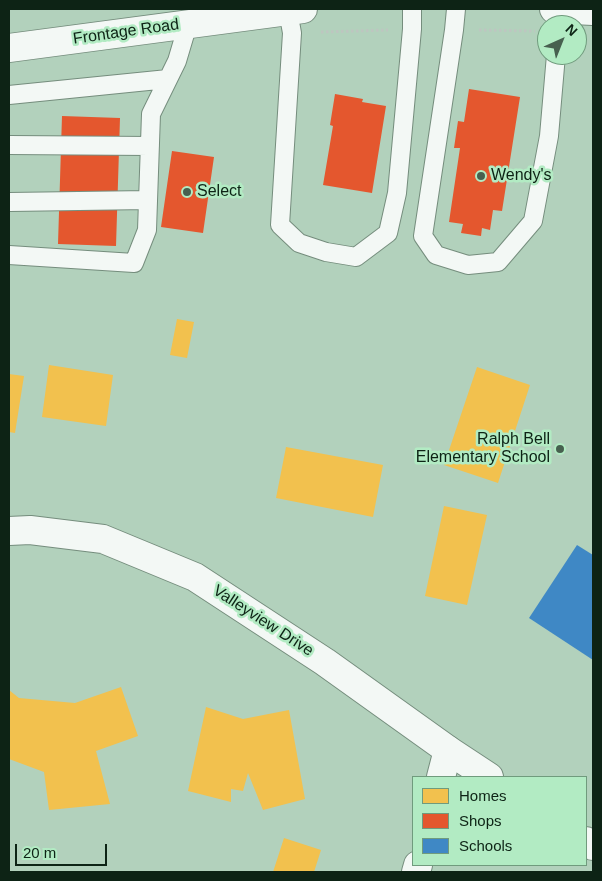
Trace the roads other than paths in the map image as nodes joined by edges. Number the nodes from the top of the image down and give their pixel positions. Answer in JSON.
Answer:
{"nodes":[{"id":1,"x":412,"y":9,"type":"edge"},
{"id":2,"x":456,"y":9,"type":"edge"},
{"id":3,"x":554,"y":9,"type":"edge"},
{"id":4,"x":561,"y":9,"type":"edge"},
{"id":5,"x":296,"y":10,"type":"edge"},
{"id":6,"x":593,"y":11,"type":"edge"},
{"id":7,"x":188,"y":24,"type":"junction"},
{"id":8,"x":9,"y":48,"type":"edge"},
{"id":9,"x":555,"y":65,"type":"edge"},
{"id":10,"x":168,"y":79,"type":"junction"},
{"id":11,"x":9,"y":95,"type":"edge"},
{"id":12,"x":9,"y":145,"type":"edge"},
{"id":13,"x":150,"y":146,"type":"junction"},
{"id":14,"x":148,"y":200,"type":"junction"},
{"id":15,"x":9,"y":202,"type":"edge"},
{"id":16,"x":9,"y":255,"type":"edge"},
{"id":17,"x":9,"y":531,"type":"edge"},
{"id":18,"x":448,"y":750,"type":"junction"},
{"id":19,"x":441,"y":776,"type":"edge"},
{"id":20,"x":487,"y":776,"type":"edge"}],
"edges":[{"from":1,"to":5,"type":"lane"},
{"from":2,"to":9,"type":"lane"},
{"from":3,"to":4,"type":"street"},
{"from":4,"to":6,"type":"street"},
{"from":5,"to":7,"type":"street","name":"Frontage Road"},
{"from":7,"to":8,"type":"street","name":"Frontage Road"},
{"from":7,"to":10,"type":"lane"},
{"from":10,"to":11,"type":"lane"},
{"from":10,"to":13,"type":"lane"},
{"from":12,"to":13,"type":"lane"},
{"from":13,"to":14,"type":"lane"},
{"from":14,"to":15,"type":"lane"},
{"from":14,"to":16,"type":"lane"},
{"from":17,"to":18,"type":"street","name":"Valleyview Drive"},
{"from":18,"to":19,"type":"street"},
{"from":18,"to":20,"type":"street","name":"Valleyview Drive"}]}
